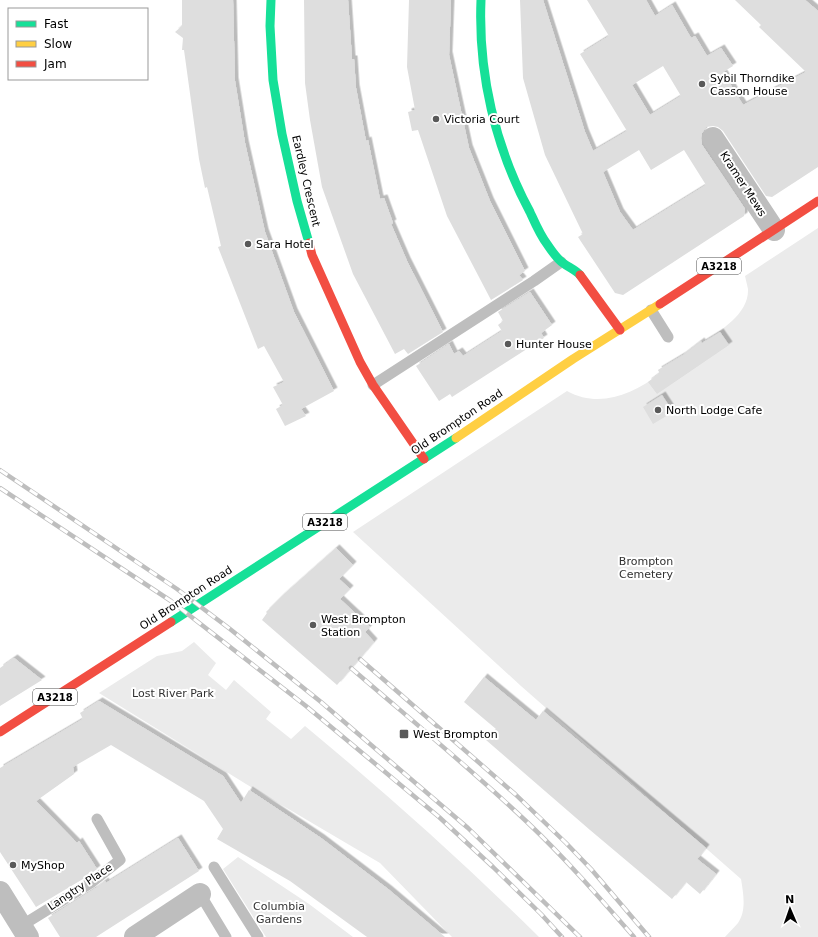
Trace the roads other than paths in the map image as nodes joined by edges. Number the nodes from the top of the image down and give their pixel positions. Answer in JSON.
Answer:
{"nodes":[{"id":1,"x":271,"y":0,"type":"edge"},
{"id":2,"x":481,"y":0,"type":"edge"},
{"id":3,"x":713,"y":138,"type":"dead end"},
{"id":4,"x":818,"y":201,"type":"edge"},
{"id":5,"x":774,"y":230,"type":"junction"},
{"id":6,"x":561,"y":262,"type":"junction"},
{"id":7,"x":651,"y":310,"type":"junction"},
{"id":8,"x":620,"y":330,"type":"junction"},
{"id":9,"x":668,"y":337,"type":"dead end"},
{"id":10,"x":373,"y":385,"type":"junction"},
{"id":11,"x":424,"y":459,"type":"junction"},
{"id":12,"x":0,"y":732,"type":"edge"},
{"id":13,"x":97,"y":819,"type":"dead end"},
{"id":14,"x":214,"y":867,"type":"dead end"},
{"id":15,"x":0,"y":892,"type":"edge"},
{"id":16,"x":200,"y":894,"type":"joint"},
{"id":17,"x":25,"y":931,"type":"edge"},
{"id":18,"x":135,"y":937,"type":"edge"},
{"id":19,"x":226,"y":937,"type":"edge"},
{"id":20,"x":258,"y":937,"type":"edge"}],
"edges":[{"from":1,"to":10,"type":"main road","name":"Eardley Crescent"},
{"from":2,"to":6,"type":"main road"},
{"from":3,"to":5,"type":"street","name":"Kramer Mews"},
{"from":4,"to":5,"type":"main road","name":"Old Brompton Road","number":"A3218"},
{"from":5,"to":7,"type":"main road","name":"Old Brompton Road","number":"A3218"},
{"from":6,"to":8,"type":"main road"},
{"from":6,"to":10,"type":"lane"},
{"from":7,"to":8,"type":"main road","name":"Old Brompton Road","number":"A3218"},
{"from":7,"to":9,"type":"lane"},
{"from":8,"to":11,"type":"main road","name":"Old Brompton Road","number":"A3218"},
{"from":10,"to":11,"type":"main road","name":"Eardley Crescent"},
{"from":11,"to":12,"type":"main road","name":"Old Brompton Road","number":"A3218"},
{"from":13,"to":17,"type":"lane","name":"Langtry Place"},
{"from":14,"to":20,"type":"lane"},
{"from":15,"to":17,"type":"street"},
{"from":16,"to":18,"type":"street"},
{"from":16,"to":19,"type":"lane"}]}
